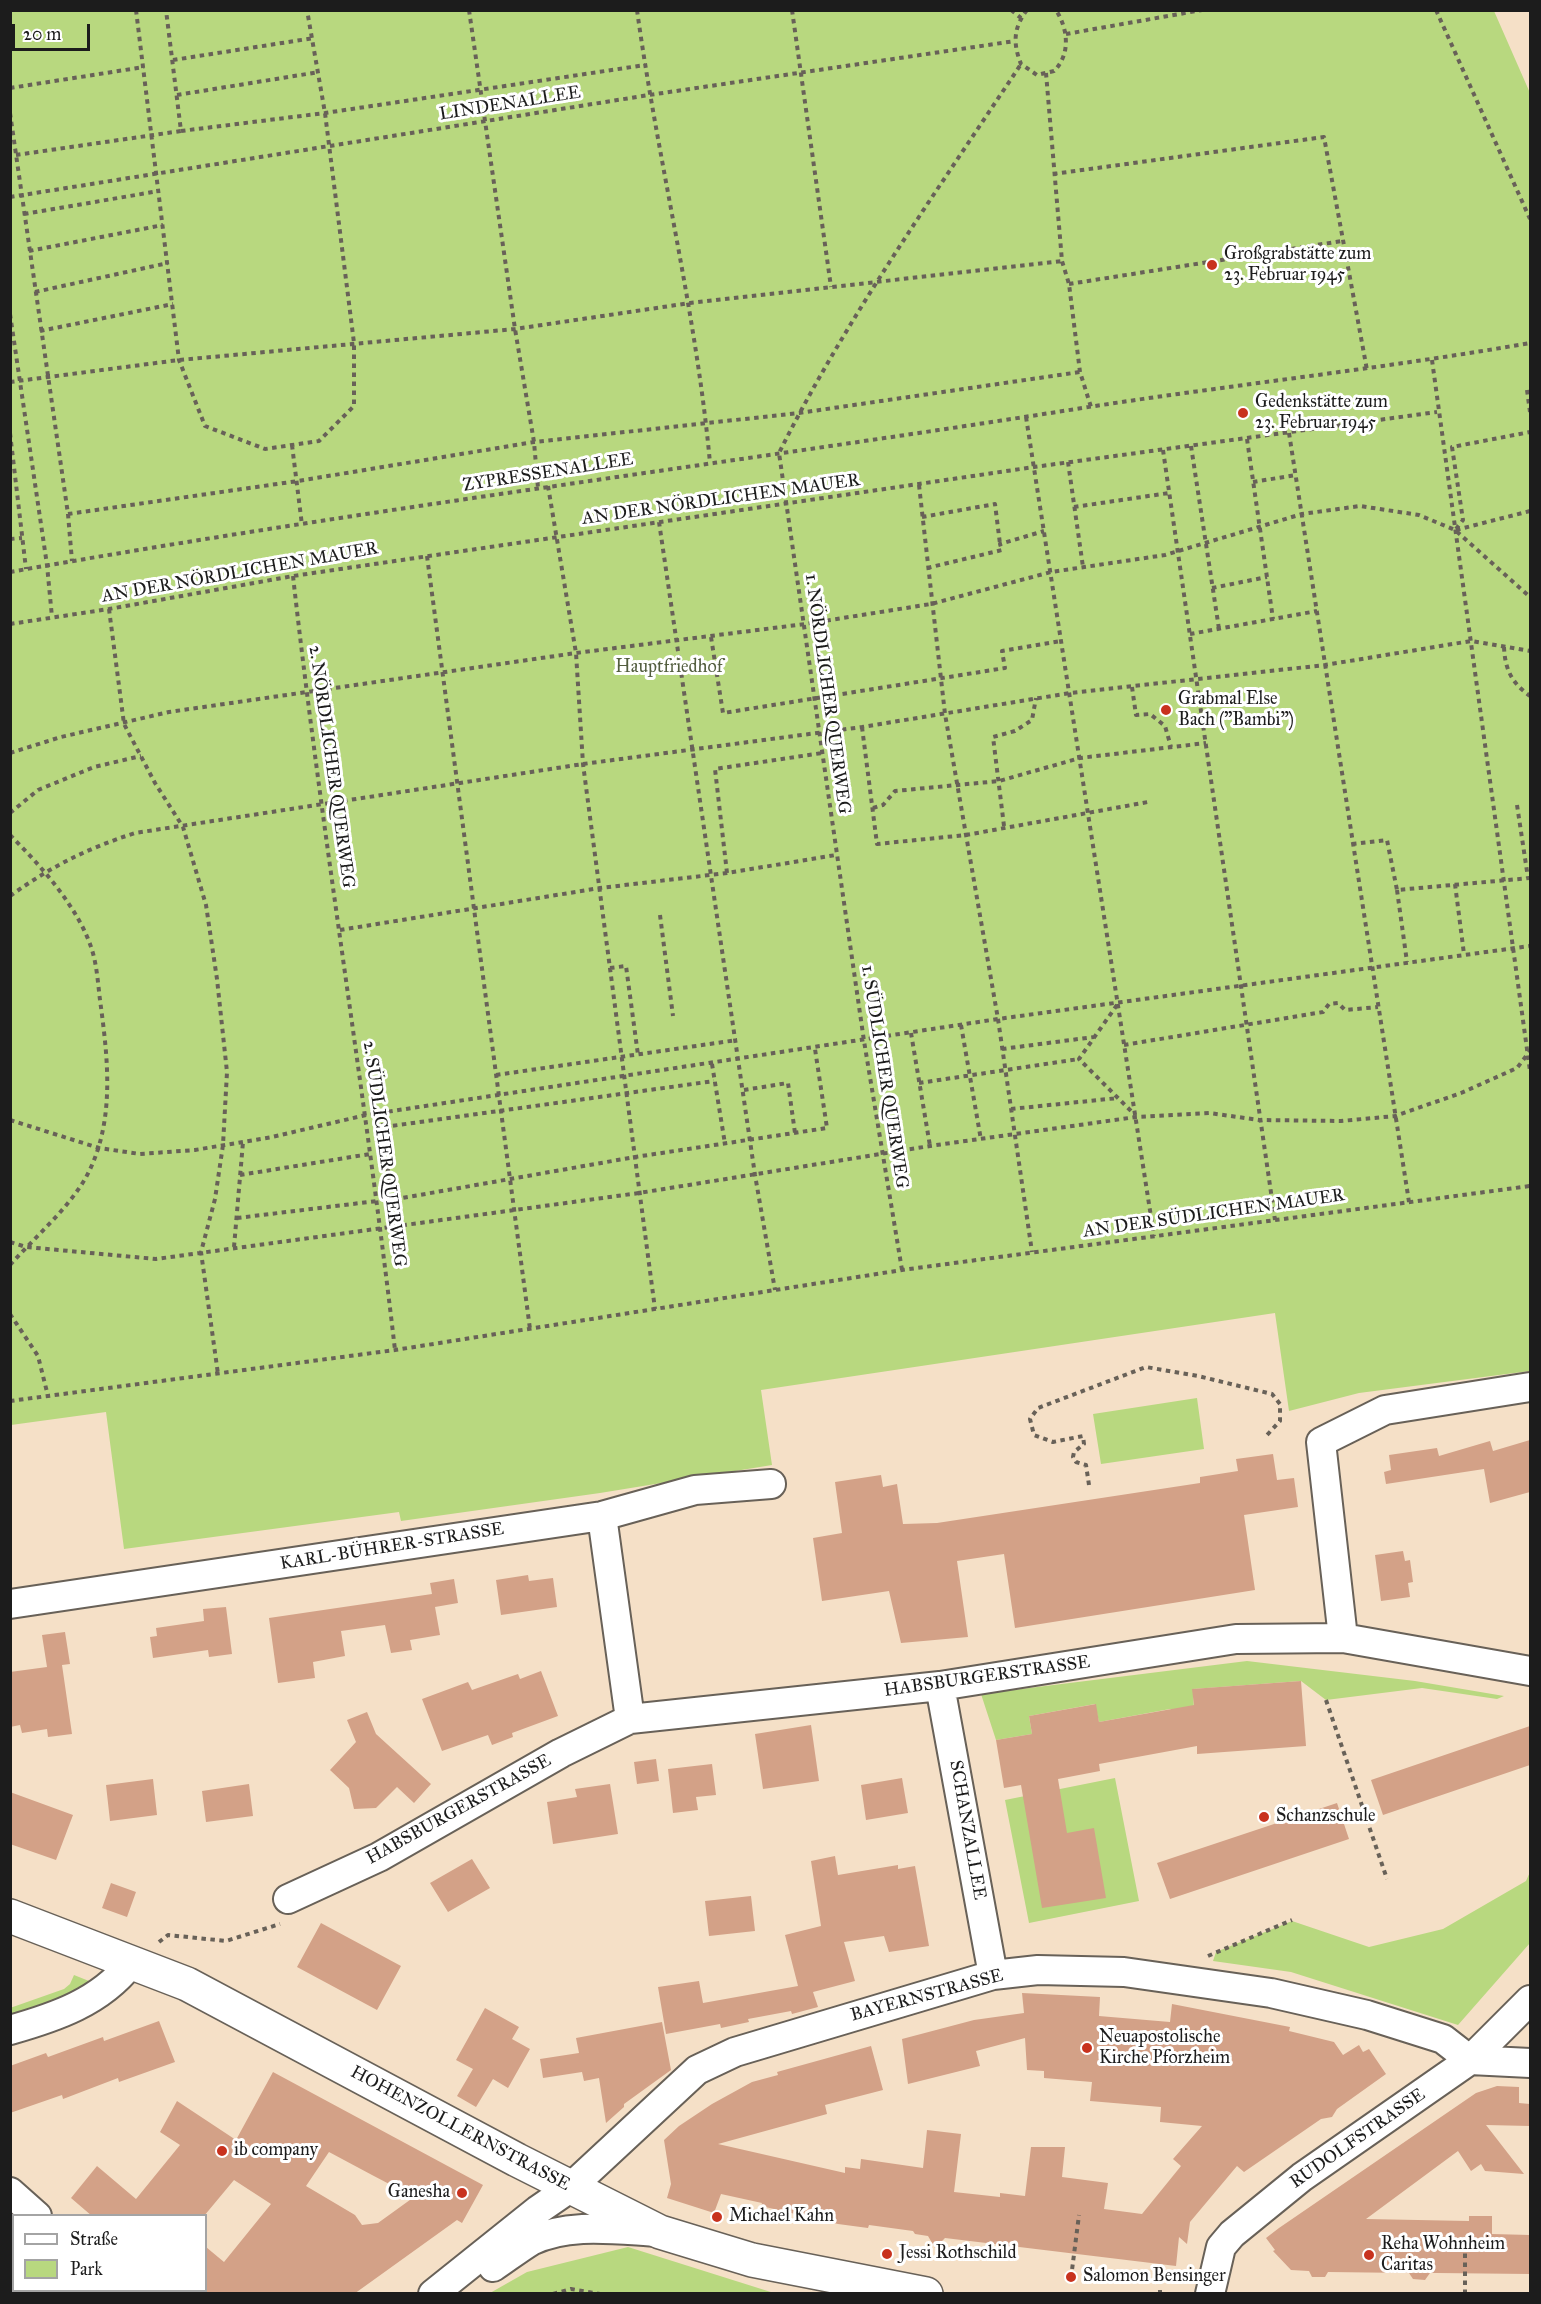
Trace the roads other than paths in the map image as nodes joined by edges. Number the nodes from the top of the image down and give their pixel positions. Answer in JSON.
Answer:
{"nodes":[{"id":1,"x":1530,"y":1387,"type":"edge"},
{"id":2,"x":771,"y":1484,"type":"dead end"},
{"id":3,"x":602,"y":1516,"type":"junction"},
{"id":4,"x":10,"y":1604,"type":"edge"},
{"id":5,"x":1343,"y":1638,"type":"junction"},
{"id":6,"x":1530,"y":1671,"type":"edge"},
{"id":7,"x":940,"y":1686,"type":"junction"},
{"id":8,"x":630,"y":1719,"type":"junction"},
{"id":9,"x":288,"y":1899,"type":"dead end"},
{"id":10,"x":10,"y":1916,"type":"edge"},
{"id":11,"x":130,"y":1964,"type":"junction"},
{"id":12,"x":993,"y":1975,"type":"junction"},
{"id":13,"x":1530,"y":2000,"type":"edge"},
{"id":14,"x":10,"y":2030,"type":"edge"},
{"id":15,"x":1470,"y":2060,"type":"junction"},
{"id":16,"x":1530,"y":2063,"type":"edge"},
{"id":17,"x":570,"y":2188,"type":"junction"},
{"id":18,"x":10,"y":2192,"type":"edge"},
{"id":19,"x":35,"y":2214,"type":"edge"},
{"id":20,"x":660,"y":2232,"type":"junction"},
{"id":21,"x":464,"y":2270,"type":"junction"},
{"id":22,"x":433,"y":2294,"type":"edge"},
{"id":23,"x":926,"y":2294,"type":"edge"},
{"id":24,"x":1210,"y":2294,"type":"edge"}],
"edges":[{"from":1,"to":5,"type":"street"},
{"from":2,"to":3,"type":"street","name":"KARL-BÜHRER-STRASSE"},
{"from":3,"to":4,"type":"street","name":"KARL-BÜHRER-STRASSE"},
{"from":3,"to":8,"type":"street"},
{"from":5,"to":6,"type":"street","name":"HABSBURGERSTRASSE"},
{"from":5,"to":7,"type":"street","name":"HABSBURGERSTRASSE"},
{"from":7,"to":8,"type":"street","name":"HABSBURGERSTRASSE"},
{"from":7,"to":12,"type":"street","name":"SCHANZALLEE"},
{"from":8,"to":9,"type":"street","name":"HABSBURGERSTRASSE"},
{"from":10,"to":11,"type":"main road","name":"HOHENZOLLERNSTRASSE"},
{"from":11,"to":14,"type":"street"},
{"from":11,"to":17,"type":"main road","name":"HOHENZOLLERNSTRASSE"},
{"from":12,"to":15,"type":"street","name":"BAYERNSTRASSE"},
{"from":12,"to":17,"type":"street","name":"BAYERNSTRASSE"},
{"from":13,"to":15,"type":"street","name":"RUDOLFSTRASSE"},
{"from":15,"to":16,"type":"street"},
{"from":15,"to":24,"type":"street","name":"RUDOLFSTRASSE"},
{"from":17,"to":20,"type":"main road","name":"HOHENZOLLERNSTRASSE"},
{"from":17,"to":21,"type":"street","name":"BAYERNSTRASSE"},
{"from":18,"to":19,"type":"street"},
{"from":20,"to":21,"type":"street"},
{"from":20,"to":23,"type":"main road","name":"HOHENZOLLERNSTRASSE"},
{"from":21,"to":22,"type":"street","name":"BAYERNSTRASSE"}]}
